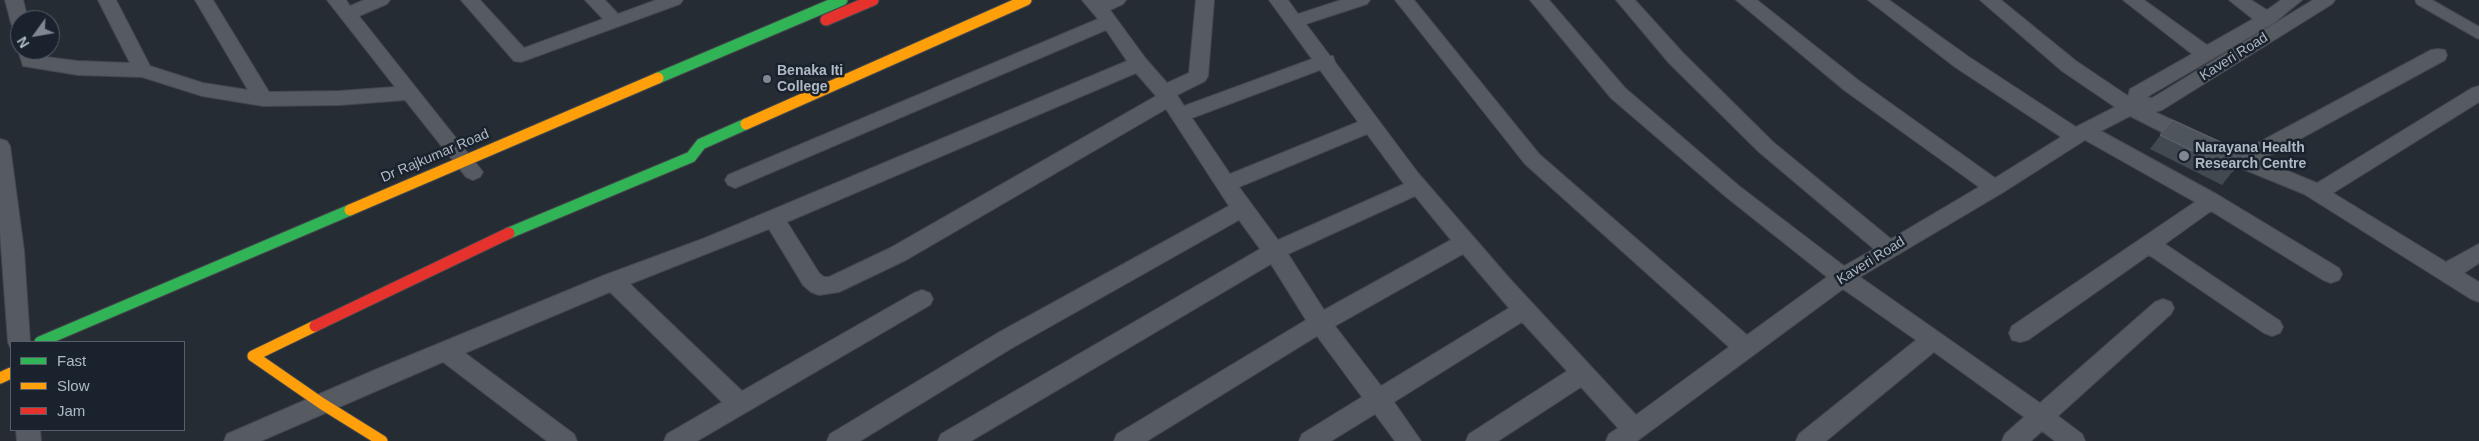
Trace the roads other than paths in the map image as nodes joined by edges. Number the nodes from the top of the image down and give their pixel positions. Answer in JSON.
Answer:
{"nodes":[{"id":1,"x":107,"y":0,"type":"edge"},
{"id":2,"x":204,"y":0,"type":"edge"},
{"id":3,"x":382,"y":0,"type":"edge"},
{"id":4,"x":470,"y":0,"type":"edge"},
{"id":5,"x":594,"y":0,"type":"edge"},
{"id":6,"x":674,"y":0,"type":"edge"},
{"id":7,"x":873,"y":0,"type":"edge"},
{"id":8,"x":1026,"y":0,"type":"edge"},
{"id":9,"x":1205,"y":0,"type":"edge"},
{"id":10,"x":1278,"y":0,"type":"edge"},
{"id":11,"x":1361,"y":0,"type":"edge"},
{"id":12,"x":1404,"y":0,"type":"edge"},
{"id":13,"x":1539,"y":0,"type":"edge"},
{"id":14,"x":1625,"y":0,"type":"edge"},
{"id":15,"x":1745,"y":0,"type":"edge"},
{"id":16,"x":1877,"y":0,"type":"edge"},
{"id":17,"x":1990,"y":0,"type":"edge"},
{"id":18,"x":2132,"y":0,"type":"edge"},
{"id":19,"x":2238,"y":0,"type":"edge"},
{"id":20,"x":2293,"y":0,"type":"edge"},
{"id":21,"x":2326,"y":0,"type":"edge"},
{"id":22,"x":2421,"y":0,"type":"edge"},
{"id":23,"x":848,"y":3,"type":"edge"},
{"id":24,"x":342,"y":7,"type":"edge"},
{"id":25,"x":1104,"y":7,"type":"edge"},
{"id":26,"x":2267,"y":19,"type":"junction"},
{"id":27,"x":616,"y":21,"type":"junction"},
{"id":28,"x":1295,"y":21,"type":"junction"},
{"id":29,"x":818,"y":24,"type":"dead end"},
{"id":30,"x":2479,"y":32,"type":"edge"},
{"id":31,"x":2207,"y":55,"type":"junction"},
{"id":32,"x":2438,"y":55,"type":"dead end"},
{"id":33,"x":30,"y":60,"type":"edge"},
{"id":34,"x":1326,"y":62,"type":"junction"},
{"id":35,"x":1139,"y":64,"type":"junction"},
{"id":36,"x":143,"y":70,"type":"junction"},
{"id":37,"x":409,"y":93,"type":"junction"},
{"id":38,"x":2479,"y":93,"type":"edge"},
{"id":39,"x":263,"y":99,"type":"junction"},
{"id":40,"x":1171,"y":102,"type":"junction"},
{"id":41,"x":2135,"y":106,"type":"junction"},
{"id":42,"x":1372,"y":124,"type":"junction"},
{"id":43,"x":2081,"y":134,"type":"junction"},
{"id":44,"x":0,"y":146,"type":"edge"},
{"id":45,"x":2242,"y":161,"type":"junction"},
{"id":46,"x":471,"y":169,"type":"junction"},
{"id":47,"x":735,"y":180,"type":"dead end"},
{"id":48,"x":1226,"y":184,"type":"junction"},
{"id":49,"x":1418,"y":186,"type":"junction"},
{"id":50,"x":1995,"y":188,"type":"junction"},
{"id":51,"x":2317,"y":193,"type":"junction"},
{"id":52,"x":2211,"y":201,"type":"junction"},
{"id":53,"x":1242,"y":209,"type":"junction"},
{"id":54,"x":774,"y":219,"type":"junction"},
{"id":55,"x":1466,"y":242,"type":"junction"},
{"id":56,"x":2149,"y":244,"type":"junction"},
{"id":57,"x":1890,"y":249,"type":"junction"},
{"id":58,"x":1274,"y":251,"type":"junction"},
{"id":59,"x":2479,"y":252,"type":"edge"},
{"id":60,"x":6,"y":253,"type":"edge"},
{"id":61,"x":2446,"y":273,"type":"junction"},
{"id":62,"x":2330,"y":274,"type":"dead end"},
{"id":63,"x":1843,"y":277,"type":"junction"},
{"id":64,"x":613,"y":281,"type":"junction"},
{"id":65,"x":2479,"y":293,"type":"edge"},
{"id":66,"x":922,"y":300,"type":"dead end"},
{"id":67,"x":2163,"y":308,"type":"dead end"},
{"id":68,"x":1524,"y":310,"type":"junction"},
{"id":69,"x":1320,"y":323,"type":"junction"},
{"id":70,"x":2272,"y":327,"type":"dead end"},
{"id":71,"x":2020,"y":333,"type":"dead end"},
{"id":72,"x":1933,"y":340,"type":"junction"},
{"id":73,"x":19,"y":341,"type":"edge"},
{"id":74,"x":42,"y":341,"type":"edge"},
{"id":75,"x":1746,"y":348,"type":"junction"},
{"id":76,"x":446,"y":351,"type":"junction"},
{"id":77,"x":1583,"y":373,"type":"junction"},
{"id":78,"x":1377,"y":400,"type":"junction"},
{"id":79,"x":321,"y":403,"type":"junction"},
{"id":80,"x":739,"y":404,"type":"junction"},
{"id":81,"x":2041,"y":417,"type":"junction"},
{"id":82,"x":1626,"y":435,"type":"edge"},
{"id":83,"x":236,"y":441,"type":"edge"},
{"id":84,"x":382,"y":441,"type":"edge"},
{"id":85,"x":565,"y":441,"type":"edge"},
{"id":86,"x":676,"y":441,"type":"edge"},
{"id":87,"x":839,"y":441,"type":"edge"},
{"id":88,"x":950,"y":441,"type":"edge"},
{"id":89,"x":1126,"y":441,"type":"edge"},
{"id":90,"x":1311,"y":441,"type":"edge"},
{"id":91,"x":1409,"y":441,"type":"edge"},
{"id":92,"x":1478,"y":441,"type":"edge"},
{"id":93,"x":1808,"y":441,"type":"edge"},
{"id":94,"x":2014,"y":441,"type":"edge"},
{"id":95,"x":2072,"y":441,"type":"edge"}],
"edges":[{"from":1,"to":36,"type":"street"},
{"from":2,"to":39,"type":"street"},
{"from":3,"to":24,"type":"street"},
{"from":4,"to":27,"type":"street"},
{"from":5,"to":27,"type":"street"},
{"from":6,"to":27,"type":"street"},
{"from":7,"to":23,"type":"street","name":"Dr Rajkumar Road"},
{"from":8,"to":79,"type":"street"},
{"from":9,"to":40,"type":"street"},
{"from":10,"to":28,"type":"street"},
{"from":11,"to":28,"type":"street"},
{"from":12,"to":75,"type":"street"},
{"from":13,"to":63,"type":"street"},
{"from":14,"to":57,"type":"street"},
{"from":15,"to":50,"type":"street"},
{"from":16,"to":43,"type":"street"},
{"from":17,"to":41,"type":"street"},
{"from":18,"to":31,"type":"street"},
{"from":19,"to":26,"type":"street"},
{"from":20,"to":26,"type":"street","name":"Kaveri Road"},
{"from":21,"to":41,"type":"street","name":"Kaveri Road"},
{"from":22,"to":30,"type":"lane"},
{"from":23,"to":29,"type":"street","name":"Dr Rajkumar Road"},
{"from":23,"to":46,"type":"street","name":"Dr Rajkumar Road"},
{"from":24,"to":37,"type":"street"},
{"from":25,"to":35,"type":"street"},
{"from":25,"to":47,"type":"street"},
{"from":26,"to":31,"type":"street","name":"Kaveri Road"},
{"from":28,"to":34,"type":"street"},
{"from":31,"to":41,"type":"street","name":"Kaveri Road"},
{"from":32,"to":45,"type":"street"},
{"from":33,"to":36,"type":"street"},
{"from":34,"to":40,"type":"street"},
{"from":34,"to":42,"type":"street"},
{"from":35,"to":40,"type":"street"},
{"from":35,"to":54,"type":"street"},
{"from":36,"to":39,"type":"street"},
{"from":37,"to":39,"type":"street"},
{"from":37,"to":46,"type":"street"},
{"from":38,"to":51,"type":"street"},
{"from":40,"to":48,"type":"street"},
{"from":40,"to":54,"type":"street"},
{"from":41,"to":43,"type":"street","name":"Kaveri Road"},
{"from":41,"to":45,"type":"street"},
{"from":42,"to":48,"type":"street"},
{"from":42,"to":49,"type":"street"},
{"from":43,"to":50,"type":"street","name":"Kaveri Road"},
{"from":43,"to":52,"type":"street"},
{"from":44,"to":60,"type":"street"},
{"from":45,"to":51,"type":"street"},
{"from":46,"to":74,"type":"street","name":"Dr Rajkumar Road"},
{"from":48,"to":53,"type":"street"},
{"from":49,"to":55,"type":"street"},
{"from":49,"to":58,"type":"street"},
{"from":50,"to":57,"type":"street","name":"Kaveri Road"},
{"from":51,"to":61,"type":"street"},
{"from":52,"to":56,"type":"street"},
{"from":52,"to":62,"type":"street"},
{"from":53,"to":58,"type":"street"},
{"from":53,"to":87,"type":"street"},
{"from":54,"to":64,"type":"street"},
{"from":55,"to":68,"type":"street"},
{"from":55,"to":69,"type":"street"},
{"from":56,"to":70,"type":"street"},
{"from":56,"to":71,"type":"street"},
{"from":57,"to":63,"type":"street","name":"Kaveri Road"},
{"from":58,"to":69,"type":"street"},
{"from":58,"to":88,"type":"street"},
{"from":59,"to":61,"type":"street"},
{"from":60,"to":73,"type":"street"},
{"from":61,"to":65,"type":"street"},
{"from":63,"to":72,"type":"street"},
{"from":63,"to":75,"type":"street","name":"Kaveri Road"},
{"from":64,"to":76,"type":"street"},
{"from":64,"to":80,"type":"street"},
{"from":66,"to":80,"type":"street"},
{"from":67,"to":81,"type":"street"},
{"from":68,"to":77,"type":"street"},
{"from":68,"to":78,"type":"street"},
{"from":69,"to":78,"type":"street"},
{"from":69,"to":89,"type":"street"},
{"from":72,"to":81,"type":"street"},
{"from":72,"to":93,"type":"street"},
{"from":75,"to":82,"type":"street","name":"Kaveri Road"},
{"from":76,"to":79,"type":"street"},
{"from":76,"to":85,"type":"street"},
{"from":77,"to":82,"type":"street"},
{"from":77,"to":92,"type":"street"},
{"from":78,"to":90,"type":"street"},
{"from":78,"to":91,"type":"street"},
{"from":79,"to":83,"type":"street"},
{"from":79,"to":84,"type":"street"},
{"from":80,"to":86,"type":"street"},
{"from":81,"to":94,"type":"street"},
{"from":81,"to":95,"type":"street"}]}
